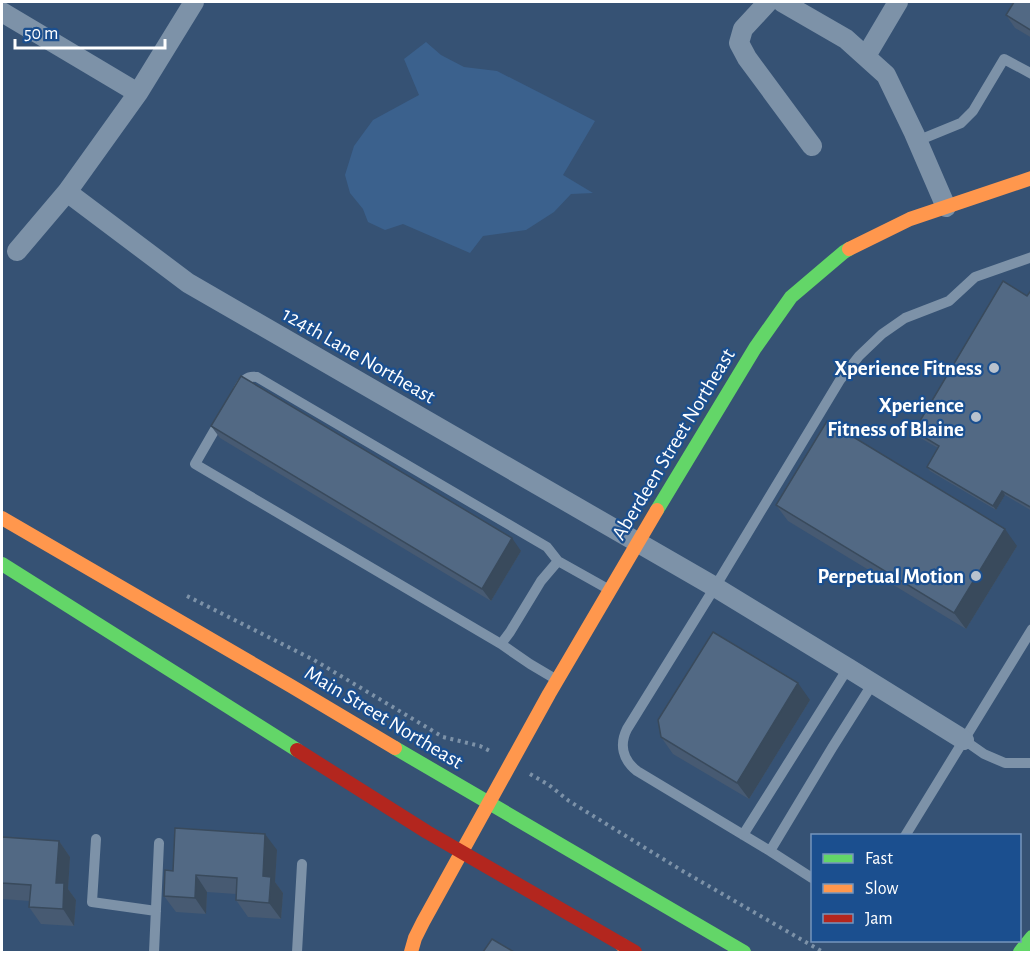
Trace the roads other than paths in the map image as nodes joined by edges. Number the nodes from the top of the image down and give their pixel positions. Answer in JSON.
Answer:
{"nodes":[{"id":1,"x":194,"y":2,"type":"edge"},
{"id":2,"x":768,"y":2,"type":"edge"},
{"id":3,"x":782,"y":2,"type":"edge"},
{"id":4,"x":898,"y":2,"type":"edge"},
{"id":5,"x":2,"y":12,"type":"edge"},
{"id":6,"x":866,"y":56,"type":"junction"},
{"id":7,"x":1032,"y":74,"type":"edge"},
{"id":8,"x":138,"y":93,"type":"junction"},
{"id":9,"x":917,"y":141,"type":"junction"},
{"id":10,"x":812,"y":146,"type":"dead end"},
{"id":11,"x":1032,"y":178,"type":"edge"},
{"id":12,"x":67,"y":192,"type":"junction"},
{"id":13,"x":946,"y":207,"type":"junction"},
{"id":14,"x":17,"y":250,"type":"dead end"},
{"id":15,"x":1032,"y":257,"type":"edge"},
{"id":16,"x":2,"y":518,"type":"edge"},
{"id":17,"x":637,"y":543,"type":"junction"},
{"id":18,"x":558,"y":561,"type":"junction"},
{"id":19,"x":2,"y":564,"type":"edge"},
{"id":20,"x":715,"y":587,"type":"junction"},
{"id":21,"x":610,"y":590,"type":"junction"},
{"id":22,"x":1032,"y":628,"type":"edge"},
{"id":23,"x":501,"y":644,"type":"junction"},
{"id":24,"x":848,"y":668,"type":"junction"},
{"id":25,"x":557,"y":680,"type":"junction"},
{"id":26,"x":873,"y":683,"type":"junction"},
{"id":27,"x":964,"y":740,"type":"junction"},
{"id":28,"x":1032,"y":763,"type":"edge"},
{"id":29,"x":488,"y":804,"type":"junction"},
{"id":30,"x":906,"y":834,"type":"edge"},
{"id":31,"x":743,"y":835,"type":"junction"},
{"id":32,"x":96,"y":839,"type":"dead end"},
{"id":33,"x":159,"y":843,"type":"dead end"},
{"id":34,"x":461,"y":852,"type":"junction"},
{"id":35,"x":770,"y":852,"type":"junction"},
{"id":36,"x":302,"y":864,"type":"dead end"},
{"id":37,"x":811,"y":877,"type":"edge"},
{"id":38,"x":156,"y":910,"type":"junction"},
{"id":39,"x":1032,"y":937,"type":"edge"},
{"id":40,"x":625,"y":949,"type":"edge"},
{"id":41,"x":154,"y":952,"type":"edge"},
{"id":42,"x":297,"y":952,"type":"edge"},
{"id":43,"x":411,"y":952,"type":"edge"},
{"id":44,"x":635,"y":952,"type":"edge"},
{"id":45,"x":744,"y":952,"type":"edge"},
{"id":46,"x":1020,"y":952,"type":"edge"}],
"edges":[{"from":1,"to":8,"type":"street"},
{"from":2,"to":10,"type":"street"},
{"from":3,"to":6,"type":"street"},
{"from":4,"to":6,"type":"street"},
{"from":5,"to":8,"type":"street"},
{"from":6,"to":9,"type":"street"},
{"from":7,"to":9,"type":"lane"},
{"from":8,"to":12,"type":"street"},
{"from":9,"to":13,"type":"street"},
{"from":11,"to":13,"type":"main road","name":"Aberdeen Street Northeast"},
{"from":12,"to":14,"type":"street"},
{"from":12,"to":17,"type":"street","name":"124th Lane Northeast"},
{"from":13,"to":17,"type":"main road","name":"Aberdeen Street Northeast"},
{"from":15,"to":20,"type":"lane"},
{"from":16,"to":29,"type":"main road","name":"Main Street Northeast"},
{"from":17,"to":20,"type":"street","name":"124th Lane Northeast"},
{"from":17,"to":21,"type":"main road","name":"Aberdeen Street Northeast"},
{"from":18,"to":21,"type":"lane"},
{"from":18,"to":23,"type":"lane"},
{"from":18,"to":23,"type":"lane"},
{"from":19,"to":34,"type":"main road"},
{"from":20,"to":24,"type":"street","name":"124th Lane Northeast"},
{"from":20,"to":31,"type":"lane"},
{"from":21,"to":25,"type":"main road","name":"Aberdeen Street Northeast"},
{"from":22,"to":27,"type":"lane"},
{"from":23,"to":25,"type":"lane"},
{"from":24,"to":26,"type":"street","name":"124th Lane Northeast"},
{"from":24,"to":31,"type":"lane"},
{"from":25,"to":29,"type":"main road","name":"Aberdeen Street Northeast"},
{"from":26,"to":27,"type":"street","name":"124th Lane Northeast"},
{"from":26,"to":35,"type":"lane"},
{"from":27,"to":28,"type":"lane"},
{"from":27,"to":30,"type":"lane"},
{"from":29,"to":34,"type":"main road","name":"Aberdeen Street Northeast"},
{"from":29,"to":45,"type":"main road","name":"Main Street Northeast"},
{"from":31,"to":35,"type":"lane"},
{"from":32,"to":38,"type":"lane"},
{"from":33,"to":38,"type":"lane"},
{"from":34,"to":40,"type":"main road"},
{"from":34,"to":43,"type":"main road","name":"Aberdeen Street Northeast"},
{"from":35,"to":37,"type":"lane"},
{"from":36,"to":42,"type":"lane"},
{"from":38,"to":41,"type":"lane"},
{"from":39,"to":46,"type":"main road"},
{"from":40,"to":44,"type":"main road"}]}
